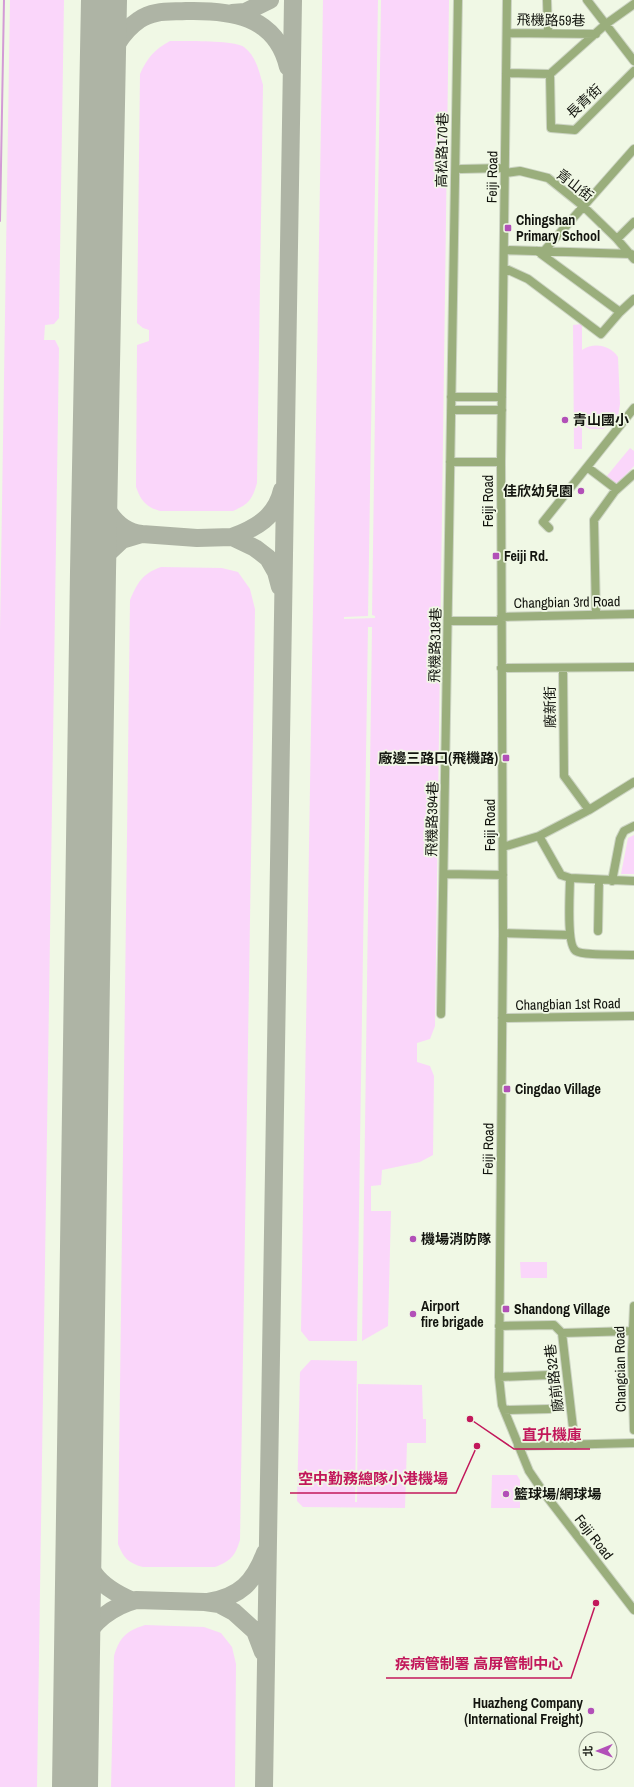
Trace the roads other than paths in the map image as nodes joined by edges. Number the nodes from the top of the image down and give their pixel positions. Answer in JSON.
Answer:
{"nodes":[{"id":1,"x":458,"y":0,"type":"edge"},
{"id":2,"x":507,"y":0,"type":"edge"},
{"id":3,"x":546,"y":0,"type":"edge"},
{"id":4,"x":587,"y":0,"type":"edge"},
{"id":5,"x":634,"y":4,"type":"edge"},
{"id":6,"x":606,"y":24,"type":"junction"},
{"id":7,"x":507,"y":33,"type":"junction"},
{"id":8,"x":548,"y":33,"type":"junction"},
{"id":9,"x":596,"y":34,"type":"junction"},
{"id":10,"x":634,"y":61,"type":"edge"},
{"id":11,"x":634,"y":71,"type":"edge"},
{"id":12,"x":506,"y":73,"type":"junction"},
{"id":13,"x":550,"y":74,"type":"junction"},
{"id":14,"x":634,"y":149,"type":"edge"},
{"id":15,"x":461,"y":170,"type":"dead end"},
{"id":16,"x":505,"y":170,"type":"junction"},
{"id":17,"x":583,"y":206,"type":"junction"},
{"id":18,"x":634,"y":222,"type":"edge"},
{"id":19,"x":616,"y":239,"type":"junction"},
{"id":20,"x":504,"y":250,"type":"junction"},
{"id":21,"x":541,"y":251,"type":"junction"},
{"id":22,"x":632,"y":256,"type":"edge"},
{"id":23,"x":504,"y":268,"type":"junction"},
{"id":24,"x":634,"y":299,"type":"edge"},
{"id":25,"x":620,"y":312,"type":"junction"},
{"id":26,"x":451,"y":397,"type":"junction"},
{"id":27,"x":502,"y":397,"type":"junction"},
{"id":28,"x":634,"y":408,"type":"edge"},
{"id":29,"x":451,"y":410,"type":"junction"},
{"id":30,"x":502,"y":410,"type":"junction"},
{"id":31,"x":450,"y":462,"type":"junction"},
{"id":32,"x":501,"y":462,"type":"junction"},
{"id":33,"x":587,"y":467,"type":"junction"},
{"id":34,"x":634,"y":474,"type":"edge"},
{"id":35,"x":616,"y":489,"type":"junction"},
{"id":36,"x":549,"y":528,"type":"dead end"},
{"id":37,"x":634,"y":614,"type":"edge"},
{"id":38,"x":596,"y":615,"type":"junction"},
{"id":39,"x":501,"y":619,"type":"junction"},
{"id":40,"x":448,"y":621,"type":"junction"},
{"id":41,"x":634,"y":667,"type":"edge"},
{"id":42,"x":501,"y":668,"type":"junction"},
{"id":43,"x":563,"y":668,"type":"junction"},
{"id":44,"x":446,"y":764,"type":"joint"},
{"id":45,"x":634,"y":782,"type":"edge"},
{"id":46,"x":589,"y":810,"type":"junction"},
{"id":47,"x":634,"y":826,"type":"edge"},
{"id":48,"x":539,"y":836,"type":"junction"},
{"id":49,"x":503,"y":847,"type":"junction"},
{"id":50,"x":445,"y":874,"type":"junction"},
{"id":51,"x":503,"y":875,"type":"junction"},
{"id":52,"x":570,"y":878,"type":"junction"},
{"id":53,"x":599,"y":880,"type":"junction"},
{"id":54,"x":612,"y":880,"type":"junction"},
{"id":55,"x":634,"y":881,"type":"edge"},
{"id":56,"x":598,"y":931,"type":"dead end"},
{"id":57,"x":503,"y":934,"type":"junction"},
{"id":58,"x":570,"y":934,"type":"junction"},
{"id":59,"x":634,"y":955,"type":"edge"},
{"id":60,"x":441,"y":1014,"type":"dead end"},
{"id":61,"x":634,"y":1016,"type":"edge"},
{"id":62,"x":502,"y":1018,"type":"junction"},
{"id":63,"x":634,"y":1306,"type":"edge"},
{"id":64,"x":499,"y":1326,"type":"junction"},
{"id":65,"x":633,"y":1331,"type":"junction"},
{"id":66,"x":562,"y":1332,"type":"junction"},
{"id":67,"x":633,"y":1354,"type":"edge"},
{"id":68,"x":549,"y":1375,"type":"dead end"},
{"id":69,"x":499,"y":1377,"type":"junction"},
{"id":70,"x":549,"y":1409,"type":"dead end"},
{"id":71,"x":504,"y":1410,"type":"junction"},
{"id":72,"x":634,"y":1412,"type":"edge"},
{"id":73,"x":634,"y":1430,"type":"edge"},
{"id":74,"x":634,"y":1443,"type":"edge"},
{"id":75,"x":575,"y":1445,"type":"junction"},
{"id":76,"x":518,"y":1446,"type":"junction"},
{"id":77,"x":634,"y":1610,"type":"edge"}],
"edges":[{"from":1,"to":26,"type":"street","name":"高松路170巷"},
{"from":2,"to":7,"type":"street","name":"Feiji Road"},
{"from":3,"to":8,"type":"street"},
{"from":4,"to":6,"type":"street"},
{"from":5,"to":6,"type":"street"},
{"from":6,"to":9,"type":"street"},
{"from":6,"to":10,"type":"street"},
{"from":7,"to":8,"type":"street","name":"飛機路59巷"},
{"from":7,"to":12,"type":"street","name":"Feiji Road"},
{"from":8,"to":9,"type":"street","name":"飛機路59巷"},
{"from":9,"to":13,"type":"street"},
{"from":11,"to":13,"type":"street","name":"長青街"},
{"from":12,"to":13,"type":"street"},
{"from":12,"to":16,"type":"street","name":"Feiji Road"},
{"from":14,"to":17,"type":"street"},
{"from":15,"to":16,"type":"street","name":"青山街"},
{"from":16,"to":17,"type":"street","name":"青山街"},
{"from":16,"to":20,"type":"street","name":"Feiji Road"},
{"from":17,"to":19,"type":"street","name":"青山街"},
{"from":17,"to":21,"type":"street"},
{"from":18,"to":19,"type":"street"},
{"from":19,"to":22,"type":"street","name":"青山街"},
{"from":20,"to":21,"type":"street"},
{"from":20,"to":23,"type":"street","name":"Feiji Road"},
{"from":21,"to":22,"type":"street"},
{"from":21,"to":25,"type":"street"},
{"from":23,"to":25,"type":"street"},
{"from":23,"to":27,"type":"street","name":"Feiji Road"},
{"from":24,"to":25,"type":"street"},
{"from":26,"to":27,"type":"street"},
{"from":26,"to":29,"type":"street","name":"高松路170巷"},
{"from":27,"to":30,"type":"street","name":"Feiji Road"},
{"from":28,"to":33,"type":"street"},
{"from":29,"to":30,"type":"street"},
{"from":29,"to":31,"type":"street","name":"飛機路318巷"},
{"from":30,"to":32,"type":"street","name":"Feiji Road"},
{"from":31,"to":32,"type":"street"},
{"from":31,"to":40,"type":"street","name":"飛機路318巷"},
{"from":32,"to":39,"type":"street","name":"Feiji Road"},
{"from":33,"to":35,"type":"street"},
{"from":33,"to":36,"type":"street"},
{"from":34,"to":35,"type":"street"},
{"from":35,"to":38,"type":"street"},
{"from":37,"to":38,"type":"street","name":"Changbian 3rd Road"},
{"from":38,"to":39,"type":"street","name":"Changbian 3rd Road"},
{"from":39,"to":40,"type":"street","name":"Changbian 3rd Road"},
{"from":39,"to":42,"type":"street","name":"Feiji Road"},
{"from":40,"to":44,"type":"street","name":"飛機路318巷"},
{"from":41,"to":43,"type":"street","name":"廠新街"},
{"from":42,"to":43,"type":"street"},
{"from":42,"to":49,"type":"street","name":"Feiji Road"},
{"from":43,"to":46,"type":"street","name":"廠新街"},
{"from":44,"to":50,"type":"street","name":"飛機路394巷"},
{"from":45,"to":46,"type":"street"},
{"from":46,"to":48,"type":"street"},
{"from":47,"to":54,"type":"street"},
{"from":48,"to":49,"type":"street"},
{"from":48,"to":52,"type":"street"},
{"from":49,"to":51,"type":"street","name":"Feiji Road"},
{"from":50,"to":51,"type":"street"},
{"from":50,"to":60,"type":"street","name":"飛機路394巷"},
{"from":51,"to":57,"type":"street","name":"Feiji Road"},
{"from":52,"to":53,"type":"street"},
{"from":52,"to":58,"type":"street"},
{"from":53,"to":54,"type":"street"},
{"from":53,"to":56,"type":"street"},
{"from":54,"to":55,"type":"street"},
{"from":57,"to":58,"type":"street"},
{"from":57,"to":62,"type":"street","name":"Feiji Road"},
{"from":58,"to":59,"type":"street"},
{"from":61,"to":62,"type":"street","name":"Changbian 1st Road"},
{"from":62,"to":64,"type":"street","name":"Feiji Road"},
{"from":63,"to":65,"type":"street","name":"Changcian Road"},
{"from":64,"to":66,"type":"street"},
{"from":64,"to":69,"type":"street","name":"Feiji Road"},
{"from":65,"to":66,"type":"street"},
{"from":65,"to":67,"type":"street","name":"Changcian Road"},
{"from":66,"to":75,"type":"street","name":"廠前路32巷"},
{"from":67,"to":72,"type":"street","name":"Changcian Road"},
{"from":68,"to":69,"type":"street"},
{"from":69,"to":71,"type":"street","name":"Feiji Road"},
{"from":70,"to":71,"type":"street"},
{"from":71,"to":76,"type":"street","name":"Feiji Road"},
{"from":72,"to":73,"type":"street","name":"Changcian Road"},
{"from":74,"to":75,"type":"street"},
{"from":75,"to":76,"type":"street"},
{"from":76,"to":77,"type":"street","name":"Feiji Road"}]}
